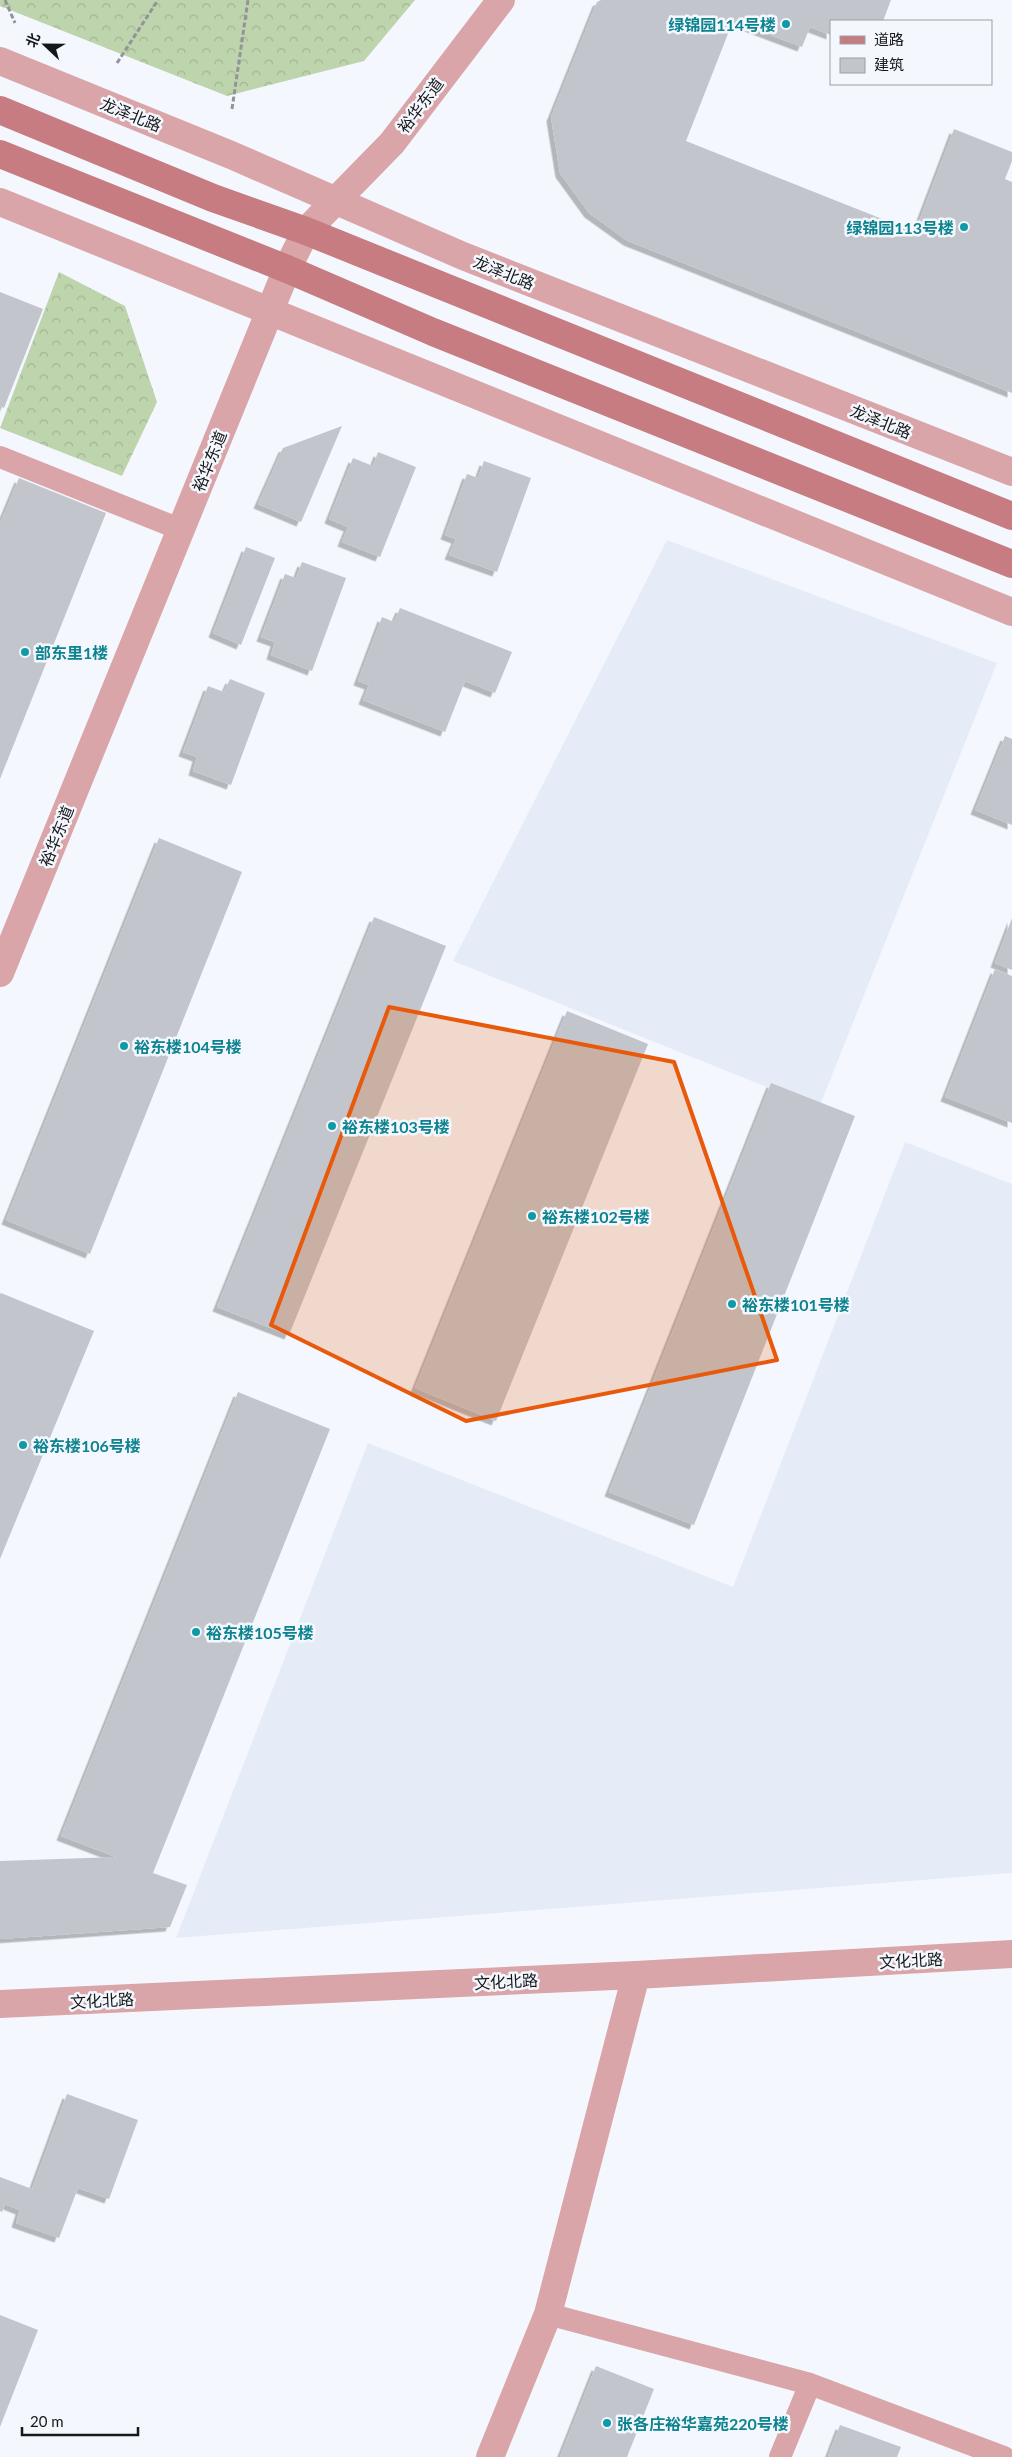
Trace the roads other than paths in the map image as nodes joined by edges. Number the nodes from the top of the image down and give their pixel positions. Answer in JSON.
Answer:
{"nodes":[{"id":1,"x":501,"y":0,"type":"edge"},
{"id":2,"x":0,"y":61,"type":"edge"},
{"id":3,"x":0,"y":110,"type":"edge"},
{"id":4,"x":0,"y":154,"type":"edge"},
{"id":5,"x":335,"y":200,"type":"junction"},
{"id":6,"x":0,"y":202,"type":"edge"},
{"id":7,"x":306,"y":231,"type":"junction"},
{"id":8,"x":286,"y":269,"type":"junction"},
{"id":9,"x":271,"y":310,"type":"junction"},
{"id":10,"x":0,"y":457,"type":"edge"},
{"id":11,"x":1012,"y":472,"type":"edge"},
{"id":12,"x":1012,"y":516,"type":"edge"},
{"id":13,"x":182,"y":530,"type":"junction"},
{"id":14,"x":1012,"y":564,"type":"edge"},
{"id":15,"x":1012,"y":612,"type":"edge"},
{"id":16,"x":0,"y":973,"type":"edge"},
{"id":17,"x":1012,"y":1954,"type":"edge"},
{"id":18,"x":636,"y":1976,"type":"junction"},
{"id":19,"x":0,"y":2004,"type":"edge"},
{"id":20,"x":548,"y":2314,"type":"junction"},
{"id":21,"x":810,"y":2384,"type":"junction"},
{"id":22,"x":490,"y":2457,"type":"edge"},
{"id":23,"x":780,"y":2457,"type":"edge"},
{"id":24,"x":1004,"y":2457,"type":"edge"}],
"edges":[{"from":1,"to":5,"type":"street","name":"裕华东道"},
{"from":2,"to":5,"type":"street","name":"龙泽北路"},
{"from":3,"to":7,"type":"main road"},
{"from":4,"to":8,"type":"main road"},
{"from":5,"to":7,"type":"street","name":"裕华东道"},
{"from":5,"to":11,"type":"street","name":"龙泽北路"},
{"from":6,"to":9,"type":"street"},
{"from":7,"to":8,"type":"street","name":"裕华东道"},
{"from":7,"to":12,"type":"main road"},
{"from":8,"to":9,"type":"street","name":"裕华东道"},
{"from":8,"to":14,"type":"main road"},
{"from":9,"to":13,"type":"street","name":"裕华东道"},
{"from":9,"to":15,"type":"street"},
{"from":10,"to":13,"type":"lane"},
{"from":13,"to":16,"type":"street","name":"裕华东道"},
{"from":17,"to":18,"type":"street","name":"文化北路"},
{"from":18,"to":19,"type":"street","name":"文化北路"},
{"from":18,"to":20,"type":"street"},
{"from":20,"to":21,"type":"lane"},
{"from":20,"to":22,"type":"street"},
{"from":21,"to":23,"type":"lane"},
{"from":21,"to":24,"type":"lane"}]}
